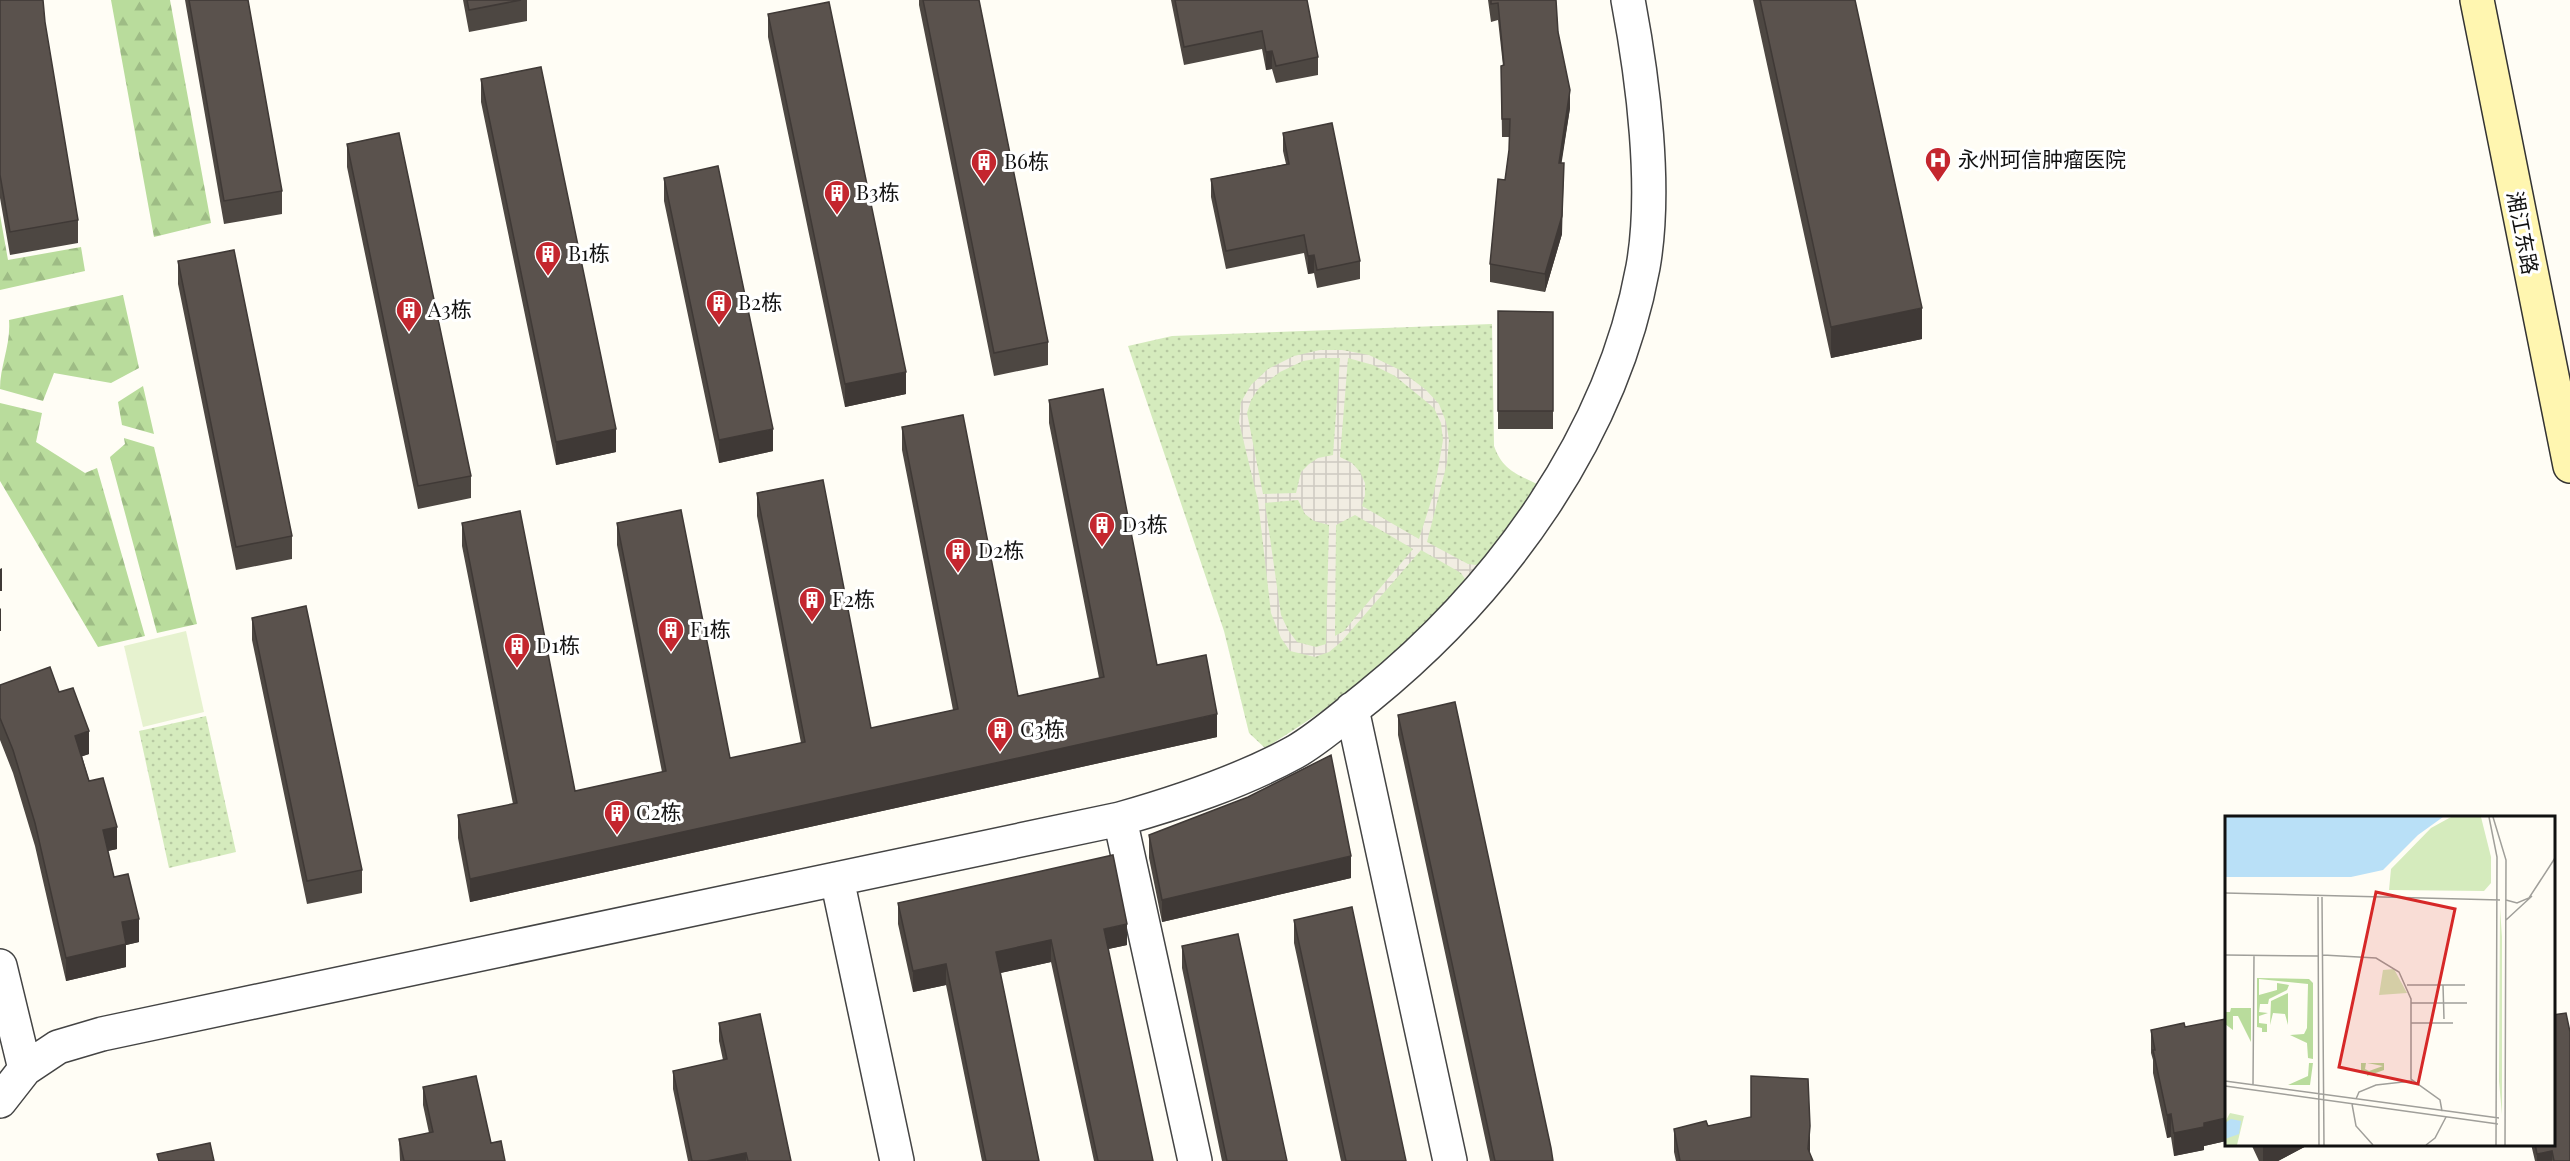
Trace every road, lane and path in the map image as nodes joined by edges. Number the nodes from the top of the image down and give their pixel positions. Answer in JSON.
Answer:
{"nodes":[{"id":1,"x":1628,"y":0,"type":"edge"},
{"id":2,"x":2476,"y":0,"type":"edge"},
{"id":3,"x":2570,"y":466,"type":"edge"},
{"id":4,"x":1352,"y":709,"type":"junction"},
{"id":5,"x":1120,"y":819,"type":"junction"},
{"id":6,"x":837,"y":879,"type":"junction"},
{"id":7,"x":0,"y":966,"type":"edge"},
{"id":8,"x":25,"y":1069,"type":"junction"},
{"id":9,"x":0,"y":1101,"type":"edge"},
{"id":10,"x":897,"y":1161,"type":"edge"},
{"id":11,"x":1195,"y":1161,"type":"edge"},
{"id":12,"x":1450,"y":1161,"type":"edge"}],
"edges":[{"from":1,"to":4,"type":"street"},
{"from":2,"to":3,"type":"main road","name":"湘江东路"},
{"from":4,"to":5,"type":"street"},
{"from":4,"to":12,"type":"street"},
{"from":5,"to":6,"type":"street"},
{"from":5,"to":11,"type":"street"},
{"from":6,"to":8,"type":"street"},
{"from":6,"to":10,"type":"street"},
{"from":7,"to":8,"type":"street"},
{"from":8,"to":9,"type":"street"}]}
